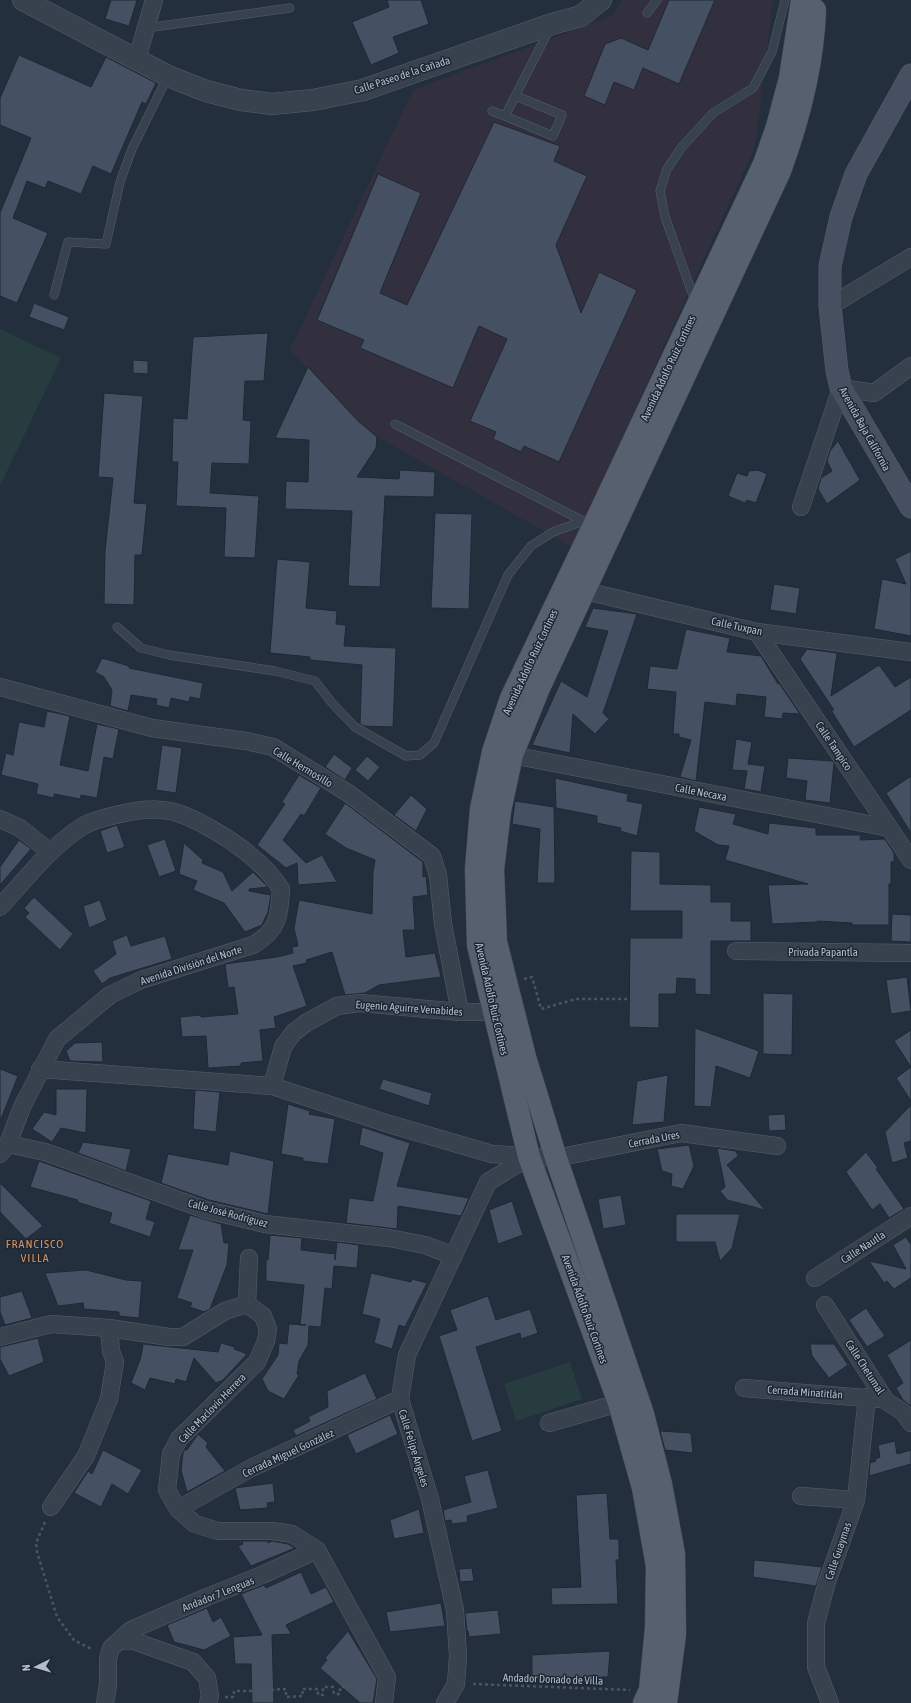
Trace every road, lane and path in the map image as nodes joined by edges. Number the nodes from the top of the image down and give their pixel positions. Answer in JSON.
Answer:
{"nodes":[{"id":1,"x":23,"y":0,"type":"edge"},
{"id":2,"x":154,"y":0,"type":"edge"},
{"id":3,"x":601,"y":0,"type":"edge"},
{"id":4,"x":657,"y":0,"type":"edge"},
{"id":5,"x":785,"y":0,"type":"edge"},
{"id":6,"x":802,"y":0,"type":"edge"},
{"id":7,"x":816,"y":0,"type":"edge"},
{"id":8,"x":290,"y":8,"type":"dead end"},
{"id":9,"x":647,"y":13,"type":"dead end"},
{"id":10,"x":552,"y":24,"type":"junction"},
{"id":11,"x":146,"y":28,"type":"junction"},
{"id":12,"x":137,"y":59,"type":"junction"},
{"id":13,"x":911,"y":75,"type":"edge"},
{"id":14,"x":168,"y":76,"type":"junction"},
{"id":15,"x":516,"y":96,"type":"junction"},
{"id":16,"x":492,"y":111,"type":"dead end"},
{"id":17,"x":505,"y":116,"type":"junction"},
{"id":18,"x":911,"y":257,"type":"edge"},
{"id":19,"x":54,"y":295,"type":"dead end"},
{"id":20,"x":696,"y":306,"type":"junction"},
{"id":21,"x":830,"y":306,"type":"junction"},
{"id":22,"x":911,"y":366,"type":"edge"},
{"id":23,"x":841,"y":388,"type":"junction"},
{"id":24,"x":395,"y":424,"type":"dead end"},
{"id":25,"x":907,"y":494,"type":"edge"},
{"id":26,"x":801,"y":507,"type":"dead end"},
{"id":27,"x":598,"y":529,"type":"junction"},
{"id":28,"x":575,"y":588,"type":"junction"},
{"id":29,"x":117,"y":627,"type":"dead end"},
{"id":30,"x":758,"y":632,"type":"junction"},
{"id":31,"x":911,"y":652,"type":"edge"},
{"id":32,"x":0,"y":687,"type":"edge"},
{"id":33,"x":512,"y":756,"type":"junction"},
{"id":34,"x":0,"y":819,"type":"edge"},
{"id":35,"x":890,"y":828,"type":"junction"},
{"id":36,"x":50,"y":852,"type":"junction"},
{"id":37,"x":911,"y":860,"type":"edge"},
{"id":38,"x":0,"y":907,"type":"edge"},
{"id":39,"x":736,"y":951,"type":"dead end"},
{"id":40,"x":911,"y":952,"type":"edge"},
{"id":41,"x":524,"y":983,"type":"dead end"},
{"id":42,"x":630,"y":999,"type":"dead end"},
{"id":43,"x":460,"y":1012,"type":"junction"},
{"id":44,"x":494,"y":1012,"type":"junction"},
{"id":45,"x":516,"y":1060,"type":"junction"},
{"id":46,"x":40,"y":1069,"type":"junction"},
{"id":47,"x":272,"y":1086,"type":"junction"},
{"id":48,"x":777,"y":1146,"type":"dead end"},
{"id":49,"x":4,"y":1149,"type":"edge"},
{"id":50,"x":530,"y":1157,"type":"junction"},
{"id":51,"x":556,"y":1158,"type":"junction"},
{"id":52,"x":911,"y":1216,"type":"edge"},
{"id":53,"x":454,"y":1256,"type":"junction"},
{"id":54,"x":249,"y":1258,"type":"dead end"},
{"id":55,"x":815,"y":1278,"type":"dead end"},
{"id":56,"x":247,"y":1304,"type":"junction"},
{"id":57,"x":824,"y":1305,"type":"dead end"},
{"id":58,"x":109,"y":1328,"type":"junction"},
{"id":59,"x":0,"y":1337,"type":"edge"},
{"id":60,"x":744,"y":1388,"type":"dead end"},
{"id":61,"x":867,"y":1397,"type":"junction"},
{"id":62,"x":400,"y":1399,"type":"junction"},
{"id":63,"x":886,"y":1400,"type":"junction"},
{"id":64,"x":619,"y":1403,"type":"junction"},
{"id":65,"x":908,"y":1414,"type":"edge"},
{"id":66,"x":549,"y":1423,"type":"dead end"},
{"id":67,"x":801,"y":1496,"type":"dead end"},
{"id":68,"x":856,"y":1500,"type":"junction"},
{"id":69,"x":51,"y":1507,"type":"joint"},
{"id":70,"x":178,"y":1509,"type":"junction"},
{"id":71,"x":317,"y":1550,"type":"junction"},
{"id":72,"x":120,"y":1640,"type":"junction"},
{"id":73,"x":108,"y":1659,"type":"junction"},
{"id":74,"x":456,"y":1684,"type":"junction"},
{"id":75,"x":387,"y":1686,"type":"junction"},
{"id":76,"x":654,"y":1699,"type":"edge"},
{"id":77,"x":209,"y":1700,"type":"edge"},
{"id":78,"x":105,"y":1703,"type":"edge"},
{"id":79,"x":384,"y":1703,"type":"edge"},
{"id":80,"x":445,"y":1703,"type":"edge"},
{"id":81,"x":830,"y":1703,"type":"edge"}],
"edges":[{"from":1,"to":12,"type":"street","name":"Calle Paseo de la Cañada"},
{"from":2,"to":11,"type":"street"},
{"from":3,"to":10,"type":"street","name":"Calle Paseo de la Cañada"},
{"from":4,"to":9,"type":"lane"},
{"from":5,"to":20,"type":"lane"},
{"from":6,"to":20,"type":"main road","name":"Avenida Adolfo Ruiz Cortines"},
{"from":7,"to":27,"type":"main road","name":"Avenida Adolfo Ruiz Cortines"},
{"from":8,"to":11,"type":"lane"},
{"from":10,"to":14,"type":"street","name":"Calle Paseo de la Cañada"},
{"from":10,"to":15,"type":"lane"},
{"from":11,"to":12,"type":"street"},
{"from":12,"to":14,"type":"street","name":"Calle Paseo de la Cañada"},
{"from":13,"to":21,"type":"main road","name":"Avenida Baja California"},
{"from":14,"to":19,"type":"lane"},
{"from":15,"to":17,"type":"lane"},
{"from":15,"to":17,"type":"lane"},
{"from":16,"to":17,"type":"lane"},
{"from":18,"to":21,"type":"street"},
{"from":20,"to":27,"type":"main road","name":"Avenida Adolfo Ruiz Cortines"},
{"from":21,"to":23,"type":"main road","name":"Avenida Baja California"},
{"from":22,"to":23,"type":"street"},
{"from":23,"to":25,"type":"main road","name":"Avenida Baja California"},
{"from":23,"to":26,"type":"street"},
{"from":24,"to":27,"type":"lane"},
{"from":27,"to":28,"type":"main road","name":"Avenida Adolfo Ruiz Cortines"},
{"from":27,"to":29,"type":"lane"},
{"from":28,"to":30,"type":"street","name":"Calle Tuxpan"},
{"from":28,"to":33,"type":"main road","name":"Avenida Adolfo Ruiz Cortines"},
{"from":28,"to":44,"type":"main road","name":"Avenida Adolfo Ruiz Cortines"},
{"from":30,"to":31,"type":"street","name":"Calle Tuxpan"},
{"from":30,"to":35,"type":"street","name":"Calle Tampico"},
{"from":32,"to":43,"type":"street","name":"Calle Hermosillo"},
{"from":33,"to":35,"type":"street","name":"Calle Necaxa"},
{"from":33,"to":45,"type":"main road","name":"Avenida Adolfo Ruiz Cortines"},
{"from":34,"to":36,"type":"street"},
{"from":35,"to":37,"type":"street","name":"Calle Tampico"},
{"from":36,"to":38,"type":"street","name":"Avenida División del Norte"},
{"from":36,"to":46,"type":"street","name":"Avenida División del Norte"},
{"from":39,"to":40,"type":"street","name":"Privada Papantla"},
{"from":41,"to":42,"type":"path"},
{"from":43,"to":44,"type":"street","name":"Eugenio Aguirre Venabides"},
{"from":43,"to":47,"type":"street","name":"Eugenio Aguirre Venabides"},
{"from":44,"to":45,"type":"main road","name":"Avenida Adolfo Ruiz Cortines"},
{"from":45,"to":50,"type":"main road","name":"Avenida Adolfo Ruiz Cortines"},
{"from":45,"to":51,"type":"main road","name":"Avenida Adolfo Ruiz Cortines"},
{"from":46,"to":47,"type":"street"},
{"from":46,"to":49,"type":"street","name":"Avenida División del Norte"},
{"from":47,"to":50,"type":"street"},
{"from":48,"to":51,"type":"street","name":"Cerrada Ures"},
{"from":49,"to":53,"type":"street","name":"Calle José Rodríguez"},
{"from":50,"to":51,"type":"street"},
{"from":50,"to":53,"type":"street","name":"Calle Felipe Ángeles"},
{"from":50,"to":64,"type":"main road","name":"Avenida Adolfo Ruiz Cortines"},
{"from":51,"to":76,"type":"main road","name":"Avenida Adolfo Ruiz Cortines"},
{"from":52,"to":55,"type":"street","name":"Calle Nautla"},
{"from":53,"to":62,"type":"street","name":"Calle Felipe Ángeles"},
{"from":54,"to":56,"type":"street"},
{"from":56,"to":58,"type":"street"},
{"from":56,"to":70,"type":"street","name":"Calle Maclovio Herrera"},
{"from":57,"to":63,"type":"street","name":"Calle Chetumal"},
{"from":58,"to":59,"type":"street"},
{"from":58,"to":69,"type":"street"},
{"from":60,"to":61,"type":"street","name":"Cerrada Minatitlán"},
{"from":61,"to":63,"type":"street","name":"Cerrada Minatitlán"},
{"from":61,"to":68,"type":"street","name":"Calle Guaymas"},
{"from":62,"to":70,"type":"street","name":"Cerrada Miguel González"},
{"from":62,"to":74,"type":"street","name":"Calle Felipe Ángeles"},
{"from":63,"to":65,"type":"street","name":"Calle Chetumal"},
{"from":64,"to":66,"type":"street"},
{"from":64,"to":76,"type":"main road","name":"Avenida Adolfo Ruiz Cortines"},
{"from":67,"to":68,"type":"street"},
{"from":68,"to":81,"type":"street","name":"Calle Guaymas"},
{"from":69,"to":73,"type":"path"},
{"from":70,"to":71,"type":"street","name":"Calle Maclovio Herrera"},
{"from":71,"to":72,"type":"street","name":"Andador 7 Lenguas"},
{"from":71,"to":75,"type":"street","name":"Calle Maclovio Herrera"},
{"from":72,"to":73,"type":"street","name":"Andador 7 Lenguas"},
{"from":72,"to":77,"type":"street"},
{"from":73,"to":78,"type":"street"},
{"from":74,"to":76,"type":"path","name":"Andador Donado de Villa"},
{"from":74,"to":80,"type":"street","name":"Calle Felipe Ángeles"},
{"from":75,"to":77,"type":"path"},
{"from":75,"to":79,"type":"street","name":"Calle Maclovio Herrera"}]}
